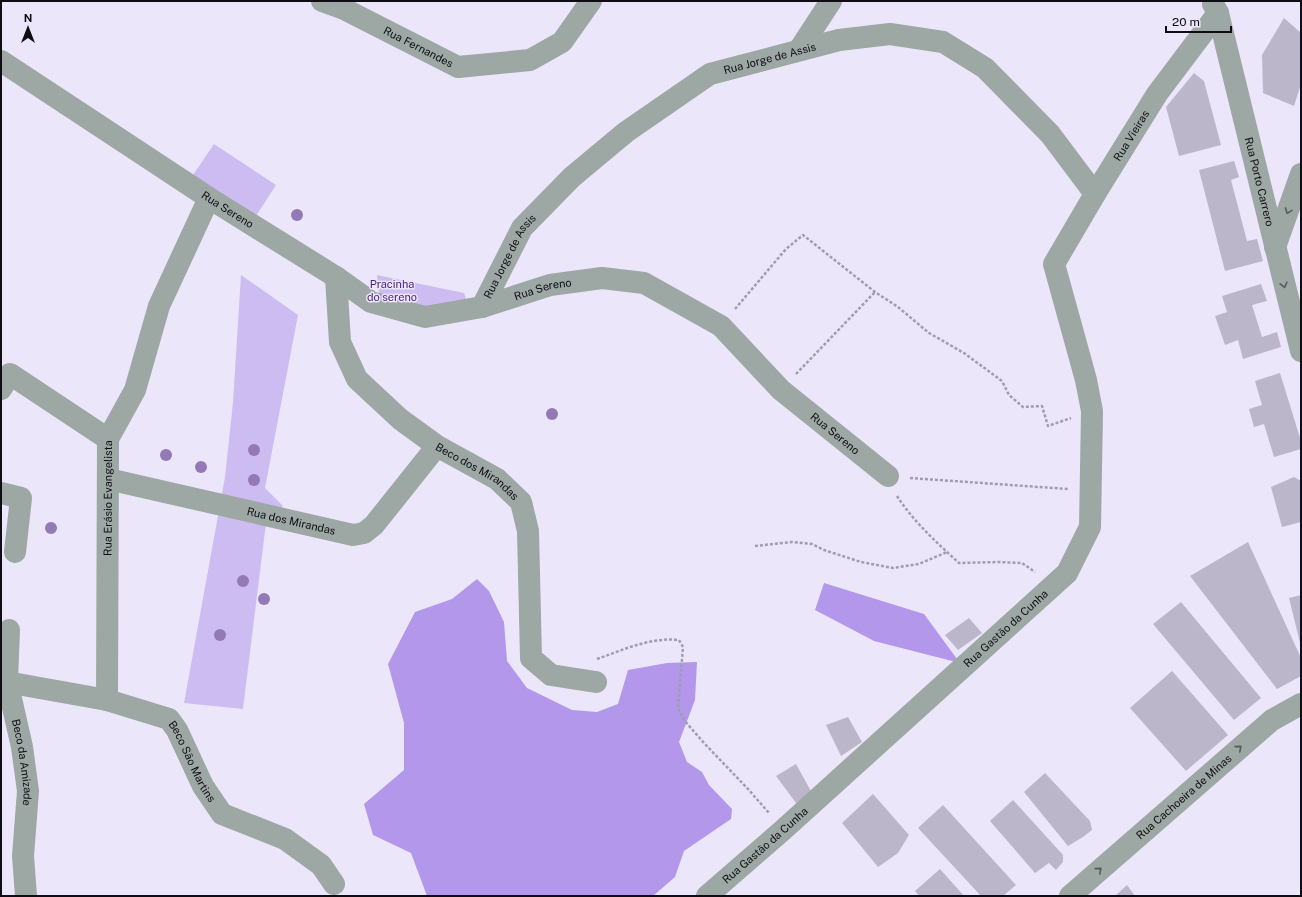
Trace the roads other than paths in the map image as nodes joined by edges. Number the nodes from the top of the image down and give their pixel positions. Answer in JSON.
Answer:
{"nodes":[{"id":1,"x":322,"y":1,"type":"edge"},
{"id":2,"x":831,"y":1,"type":"edge"},
{"id":3,"x":585,"y":4,"type":"edge"},
{"id":4,"x":1215,"y":7,"type":"edge"},
{"id":5,"x":799,"y":50,"type":"junction"},
{"id":6,"x":1,"y":61,"type":"edge"},
{"id":7,"x":1301,"y":174,"type":"edge"},
{"id":8,"x":1095,"y":194,"type":"junction"},
{"id":9,"x":209,"y":198,"type":"junction"},
{"id":10,"x":1275,"y":247,"type":"junction"},
{"id":11,"x":1054,"y":264,"type":"joint"},
{"id":12,"x":336,"y":277,"type":"junction"},
{"id":13,"x":482,"y":307,"type":"junction"},
{"id":14,"x":1301,"y":351,"type":"edge"},
{"id":15,"x":1,"y":389,"type":"edge"},
{"id":16,"x":108,"y":439,"type":"junction"},
{"id":17,"x":437,"y":446,"type":"junction"},
{"id":18,"x":888,"y":476,"type":"road end"},
{"id":19,"x":108,"y":479,"type":"junction"},
{"id":20,"x":1,"y":493,"type":"edge"},
{"id":21,"x":15,"y":552,"type":"dead end"},
{"id":22,"x":8,"y":630,"type":"dead end"},
{"id":23,"x":4,"y":681,"type":"edge"},
{"id":24,"x":596,"y":682,"type":"dead end"},
{"id":25,"x":107,"y":700,"type":"junction"},
{"id":26,"x":1301,"y":704,"type":"edge"},
{"id":27,"x":334,"y":884,"type":"dead end"},
{"id":28,"x":26,"y":896,"type":"edge"},
{"id":29,"x":707,"y":896,"type":"edge"},
{"id":30,"x":1070,"y":896,"type":"edge"}],
"edges":[{"from":1,"to":3,"type":"street","name":"Rua Fernandes"},
{"from":2,"to":5,"type":"street"},
{"from":4,"to":8,"type":"street","name":"Rua Vieiras"},
{"from":4,"to":10,"type":"street","name":"Rua Porto Carrero"},
{"from":5,"to":8,"type":"street","name":"Rua Jorge de Assis"},
{"from":5,"to":13,"type":"street","name":"Rua Jorge de Assis"},
{"from":6,"to":9,"type":"street","name":"Rua Sereno"},
{"from":7,"to":10,"type":"street","one_way":true},
{"from":8,"to":11,"type":"street","name":"Rua Vieiras"},
{"from":9,"to":12,"type":"street","name":"Rua Sereno"},
{"from":9,"to":16,"type":"street","name":"Rua Erásio Evangelista"},
{"from":10,"to":14,"type":"street","name":"Rua Porto Carrero","one_way":true},
{"from":11,"to":29,"type":"street","name":"Rua Gastão da Cunha"},
{"from":12,"to":13,"type":"street","name":"Rua Sereno"},
{"from":12,"to":17,"type":"street","name":"Beco dos Mirandas"},
{"from":13,"to":18,"type":"street","name":"Rua Sereno"},
{"from":15,"to":16,"type":"street"},
{"from":16,"to":19,"type":"street","name":"Rua Erásio Evangelista"},
{"from":17,"to":19,"type":"street","name":"Rua dos Mirandas"},
{"from":17,"to":24,"type":"street","name":"Beco dos Mirandas"},
{"from":19,"to":25,"type":"street","name":"Rua Erásio Evangelista"},
{"from":20,"to":21,"type":"street"},
{"from":22,"to":23,"type":"street","name":"Beco da Amizade"},
{"from":23,"to":25,"type":"street","name":"Beco São Martins"},
{"from":23,"to":28,"type":"street","name":"Beco da Amizade"},
{"from":25,"to":27,"type":"street","name":"Beco São Martins"},
{"from":30,"to":26,"type":"street","name":"Rua Cachoeira de Minas","one_way":true}]}
